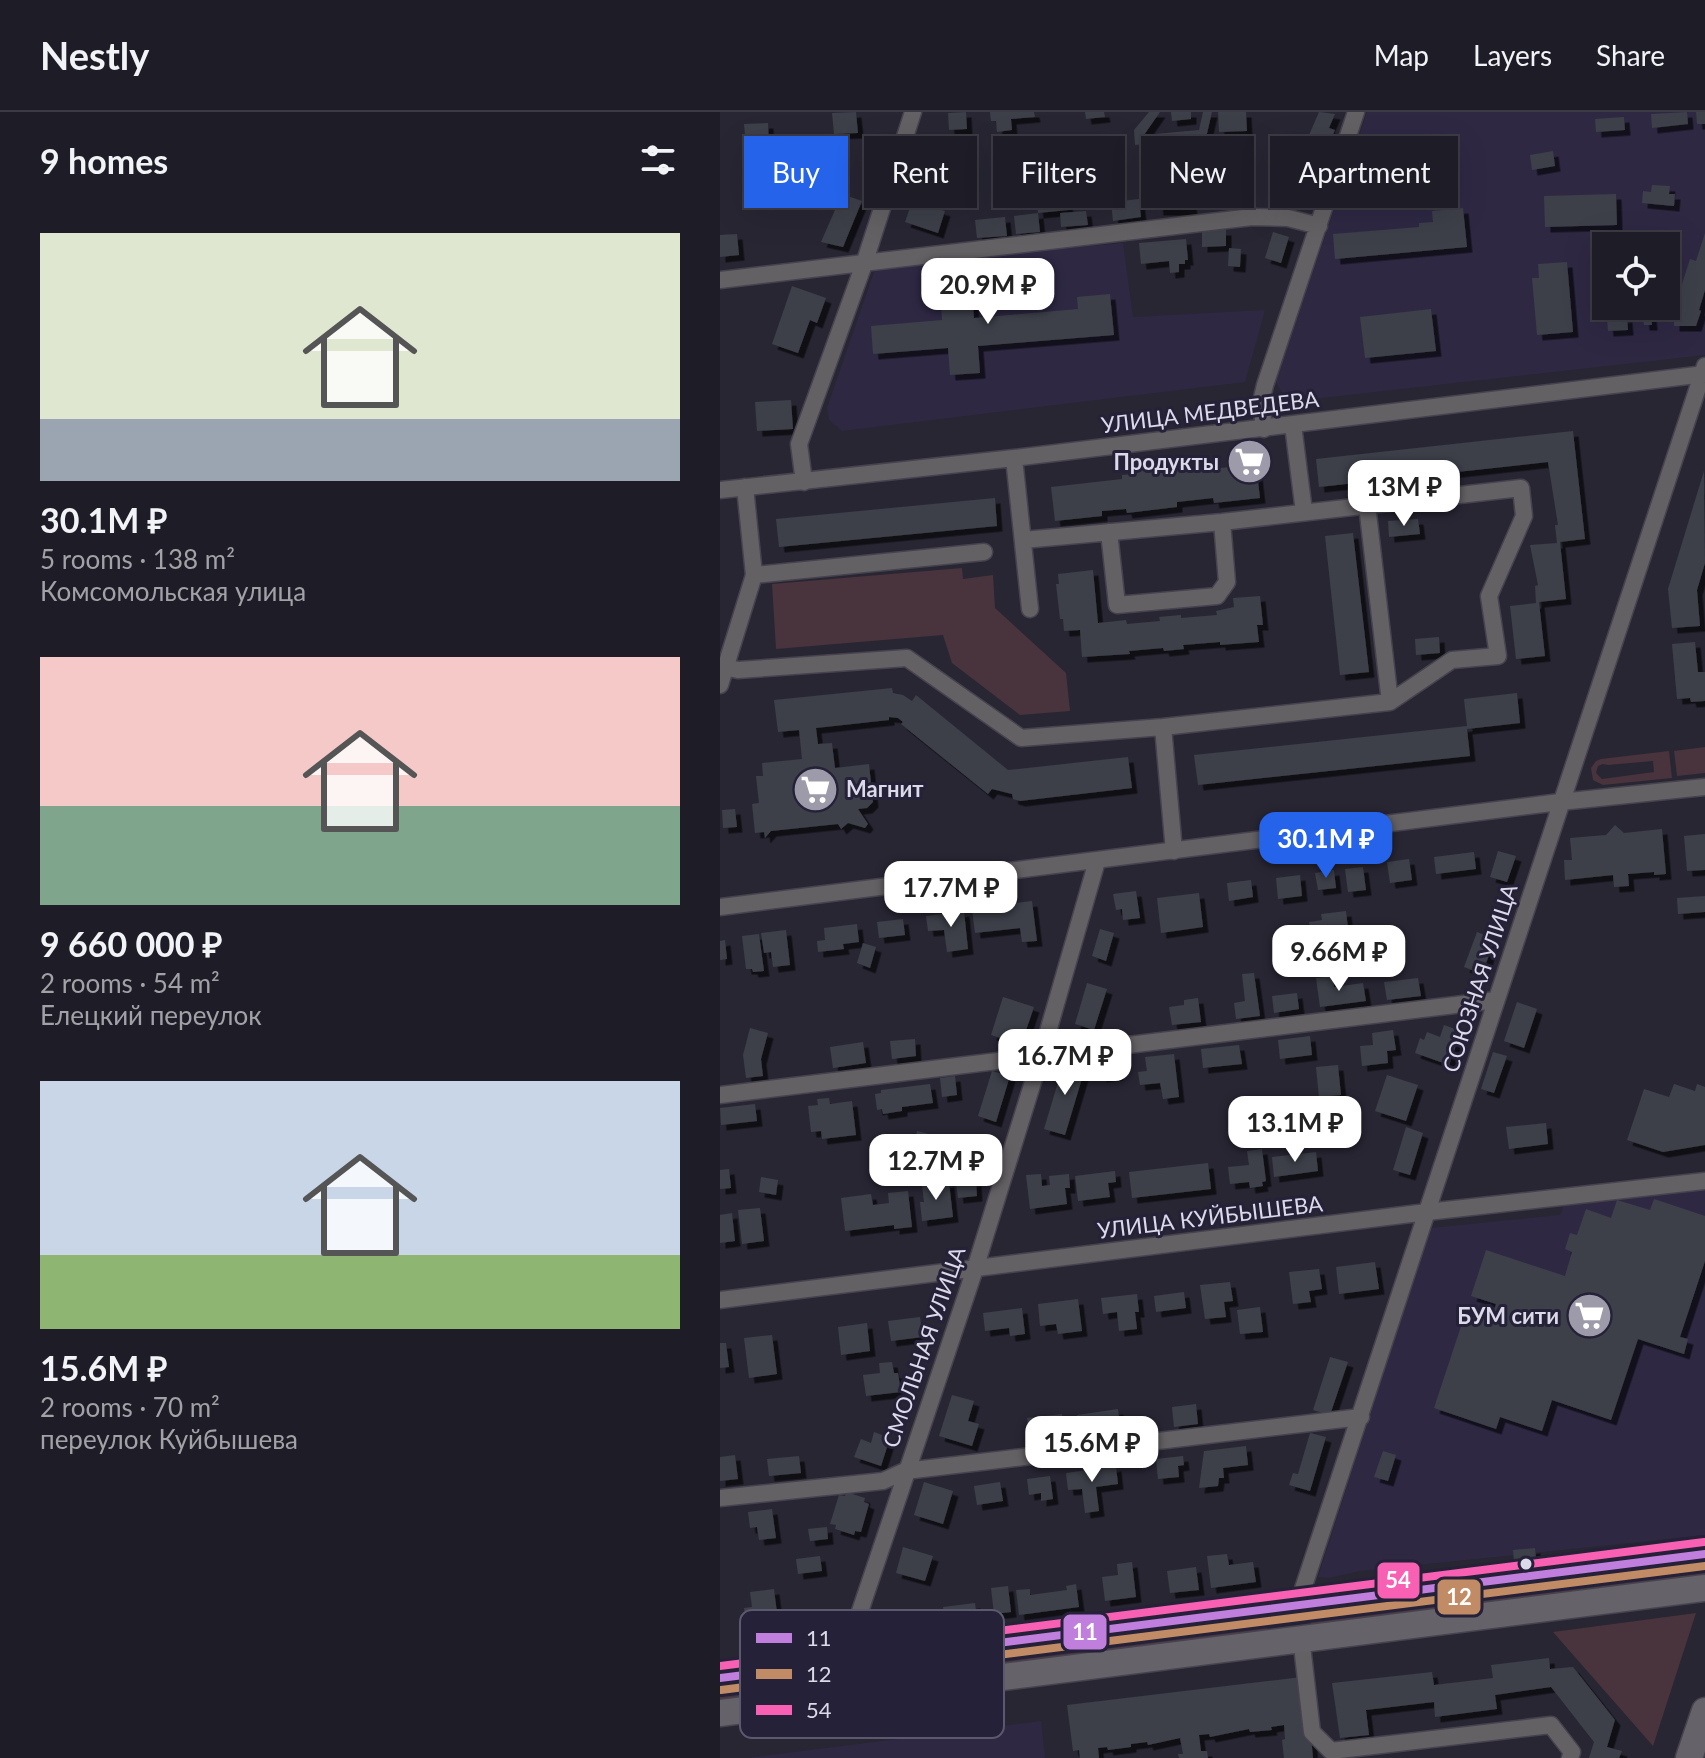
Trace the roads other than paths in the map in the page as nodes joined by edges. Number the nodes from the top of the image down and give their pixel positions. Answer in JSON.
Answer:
{"nodes":[{"id":1,"x":913,"y":112,"type":"edge"},
{"id":2,"x":1356,"y":112,"type":"edge"},
{"id":3,"x":1319,"y":226,"type":"junction"},
{"id":4,"x":864,"y":264,"type":"junction"},
{"id":5,"x":720,"y":280,"type":"edge"},
{"id":6,"x":1704,"y":372,"type":"edge"},
{"id":7,"x":1293,"y":425,"type":"junction"},
{"id":8,"x":1264,"y":429,"type":"junction"},
{"id":9,"x":1014,"y":458,"type":"junction"},
{"id":10,"x":804,"y":482,"type":"junction"},
{"id":11,"x":745,"y":487,"type":"junction"},
{"id":12,"x":720,"y":490,"type":"edge"},
{"id":13,"x":1367,"y":505,"type":"junction"},
{"id":14,"x":1304,"y":512,"type":"junction"},
{"id":15,"x":1222,"y":522,"type":"junction"},
{"id":16,"x":1109,"y":532,"type":"junction"},
{"id":17,"x":1023,"y":540,"type":"junction"},
{"id":18,"x":984,"y":552,"type":"dead end"},
{"id":19,"x":754,"y":575,"type":"junction"},
{"id":20,"x":1030,"y":609,"type":"dead end"},
{"id":21,"x":725,"y":667,"type":"junction"},
{"id":22,"x":720,"y":685,"type":"edge"},
{"id":23,"x":1390,"y":702,"type":"junction"},
{"id":24,"x":1163,"y":727,"type":"junction"},
{"id":25,"x":1705,"y":787,"type":"edge"},
{"id":26,"x":1560,"y":802,"type":"junction"},
{"id":27,"x":1174,"y":851,"type":"junction"},
{"id":28,"x":1097,"y":861,"type":"junction"},
{"id":29,"x":720,"y":907,"type":"edge"},
{"id":30,"x":1496,"y":1000,"type":"junction"},
{"id":31,"x":1041,"y":1056,"type":"junction"},
{"id":32,"x":720,"y":1095,"type":"edge"},
{"id":33,"x":1705,"y":1181,"type":"edge"},
{"id":34,"x":1427,"y":1212,"type":"junction"},
{"id":35,"x":975,"y":1269,"type":"junction"},
{"id":36,"x":720,"y":1300,"type":"edge"},
{"id":37,"x":1361,"y":1417,"type":"junction"},
{"id":38,"x":905,"y":1471,"type":"junction"},
{"id":39,"x":720,"y":1498,"type":"edge"},
{"id":40,"x":1705,"y":1554,"type":"edge"},
{"id":41,"x":1705,"y":1588,"type":"edge"},
{"id":42,"x":1298,"y":1604,"type":"junction"},
{"id":43,"x":860,"y":1610,"type":"edge"},
{"id":44,"x":1301,"y":1637,"type":"junction"},
{"id":45,"x":1004,"y":1641,"type":"edge"},
{"id":46,"x":740,"y":1675,"type":"edge"},
{"id":47,"x":1004,"y":1676,"type":"edge"},
{"id":48,"x":720,"y":1678,"type":"edge"},
{"id":49,"x":740,"y":1710,"type":"edge"},
{"id":50,"x":1705,"y":1711,"type":"edge"},
{"id":51,"x":720,"y":1713,"type":"edge"},
{"id":52,"x":1570,"y":1758,"type":"edge"},
{"id":53,"x":1689,"y":1758,"type":"edge"}],
"edges":[{"from":1,"to":4,"type":"street"},
{"from":2,"to":3,"type":"street"},
{"from":3,"to":4,"type":"street"},
{"from":3,"to":8,"type":"street"},
{"from":4,"to":5,"type":"street"},
{"from":4,"to":10,"type":"street"},
{"from":6,"to":7,"type":"street","name":"УЛИЦА МЕДВЕДЕВА"},
{"from":6,"to":26,"type":"street","name":"СОЮЗНАЯ УЛИЦА"},
{"from":7,"to":8,"type":"street","name":"УЛИЦА МЕДВЕДЕВА"},
{"from":7,"to":14,"type":"street"},
{"from":8,"to":9,"type":"street","name":"УЛИЦА МЕДВЕДЕВА"},
{"from":9,"to":10,"type":"street","name":"УЛИЦА МЕДВЕДЕВА"},
{"from":9,"to":17,"type":"street"},
{"from":10,"to":11,"type":"street","name":"УЛИЦА МЕДВЕДЕВА"},
{"from":11,"to":12,"type":"street","name":"УЛИЦА МЕДВЕДЕВА"},
{"from":11,"to":19,"type":"street"},
{"from":13,"to":14,"type":"street"},
{"from":13,"to":23,"type":"street"},
{"from":13,"to":23,"type":"street"},
{"from":14,"to":15,"type":"street"},
{"from":15,"to":16,"type":"street"},
{"from":15,"to":16,"type":"street"},
{"from":16,"to":17,"type":"street"},
{"from":17,"to":20,"type":"street"},
{"from":18,"to":19,"type":"street"},
{"from":19,"to":21,"type":"street"},
{"from":21,"to":22,"type":"street"},
{"from":21,"to":24,"type":"street"},
{"from":23,"to":24,"type":"street"},
{"from":24,"to":27,"type":"street"},
{"from":25,"to":26,"type":"street"},
{"from":26,"to":27,"type":"street"},
{"from":26,"to":30,"type":"street","name":"СОЮЗНАЯ УЛИЦА"},
{"from":27,"to":28,"type":"street"},
{"from":28,"to":29,"type":"street"},
{"from":28,"to":31,"type":"street","name":"СМОЛЬНАЯ УЛИЦА"},
{"from":30,"to":31,"type":"street"},
{"from":30,"to":34,"type":"street","name":"СОЮЗНАЯ УЛИЦА"},
{"from":31,"to":32,"type":"street"},
{"from":31,"to":35,"type":"street","name":"СМОЛЬНАЯ УЛИЦА"},
{"from":33,"to":34,"type":"street","name":"УЛИЦА КУЙБЫШЕВА"},
{"from":34,"to":35,"type":"street","name":"УЛИЦА КУЙБЫШЕВА"},
{"from":34,"to":37,"type":"street","name":"СОЮЗНАЯ УЛИЦА"},
{"from":35,"to":36,"type":"street","name":"УЛИЦА КУЙБЫШЕВА"},
{"from":35,"to":38,"type":"street","name":"СМОЛЬНАЯ УЛИЦА"},
{"from":37,"to":38,"type":"street"},
{"from":37,"to":42,"type":"street","name":"СОЮЗНАЯ УЛИЦА"},
{"from":38,"to":39,"type":"street"},
{"from":38,"to":43,"type":"street","name":"СМОЛЬНАЯ УЛИЦА"},
{"from":40,"to":42,"type":"main road"},
{"from":41,"to":44,"type":"main road"},
{"from":42,"to":45,"type":"main road"},
{"from":44,"to":47,"type":"main road"},
{"from":44,"to":52,"type":"street"},
{"from":46,"to":48,"type":"main road"},
{"from":49,"to":51,"type":"main road"},
{"from":50,"to":53,"type":"main road"}]}
